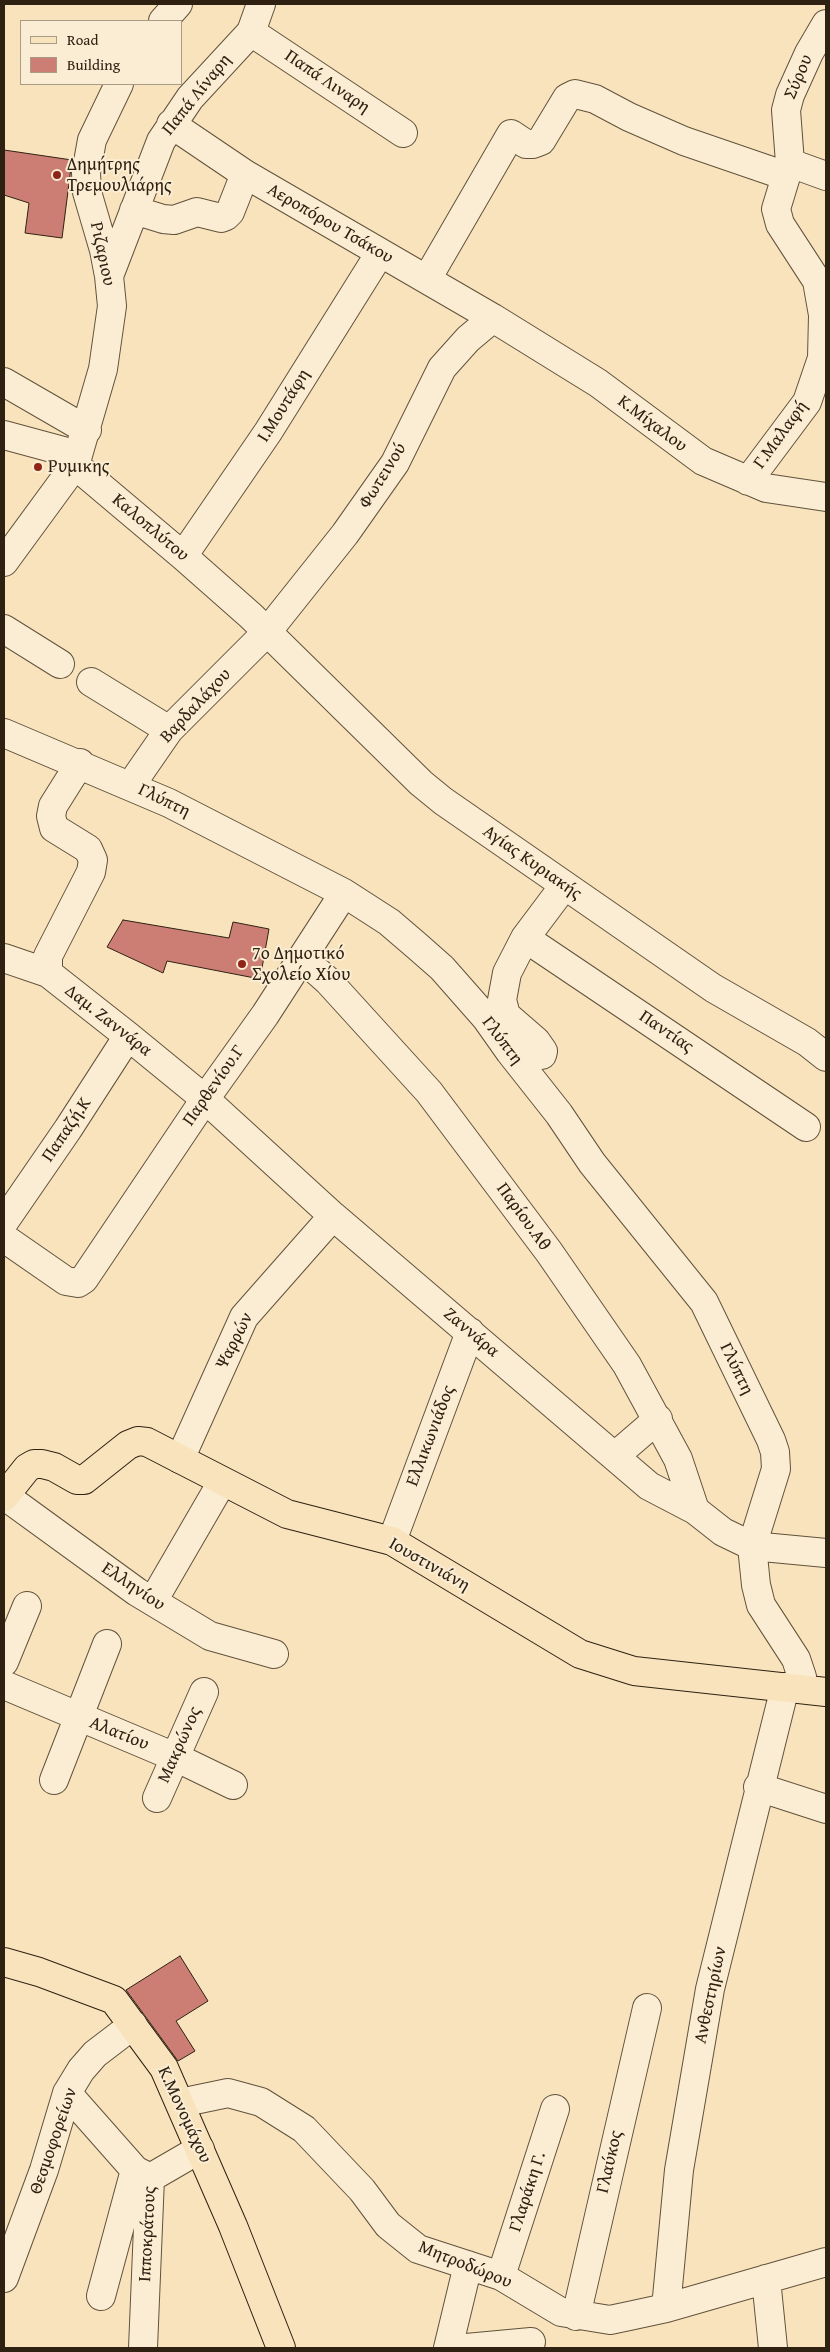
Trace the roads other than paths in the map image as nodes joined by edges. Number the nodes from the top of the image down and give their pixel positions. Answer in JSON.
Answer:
{"nodes":[{"id":1,"x":178,"y":4,"type":"edge"},
{"id":2,"x":261,"y":4,"type":"edge"},
{"id":3,"x":164,"y":20,"type":"edge"},
{"id":4,"x":826,"y":24,"type":"edge"},
{"id":5,"x":251,"y":32,"type":"junction"},
{"id":6,"x":119,"y":85,"type":"edge"},
{"id":7,"x":172,"y":124,"type":"junction"},
{"id":8,"x":403,"y":132,"type":"dead end"},
{"id":9,"x":788,"y":169,"type":"junction"},
{"id":10,"x":246,"y":174,"type":"junction"},
{"id":11,"x":826,"y":176,"type":"edge"},
{"id":12,"x":134,"y":210,"type":"junction"},
{"id":13,"x":380,"y":253,"type":"junction"},
{"id":14,"x":109,"y":276,"type":"junction"},
{"id":15,"x":427,"y":280,"type":"junction"},
{"id":16,"x":492,"y":318,"type":"junction"},
{"id":17,"x":4,"y":382,"type":"edge"},
{"id":18,"x":87,"y":430,"type":"junction"},
{"id":19,"x":4,"y":435,"type":"edge"},
{"id":20,"x":76,"y":460,"type":"junction"},
{"id":21,"x":748,"y":481,"type":"junction"},
{"id":22,"x":826,"y":497,"type":"edge"},
{"id":23,"x":183,"y":556,"type":"junction"},
{"id":24,"x":4,"y":562,"type":"edge"},
{"id":25,"x":4,"y":629,"type":"edge"},
{"id":26,"x":267,"y":632,"type":"junction"},
{"id":27,"x":60,"y":664,"type":"dead end"},
{"id":28,"x":91,"y":682,"type":"dead end"},
{"id":29,"x":169,"y":730,"type":"junction"},
{"id":30,"x":4,"y":732,"type":"edge"},
{"id":31,"x":80,"y":763,"type":"junction"},
{"id":32,"x":131,"y":785,"type":"junction"},
{"id":33,"x":564,"y":886,"type":"junction"},
{"id":34,"x":344,"y":893,"type":"junction"},
{"id":35,"x":525,"y":938,"type":"junction"},
{"id":36,"x":4,"y":958,"type":"edge"},
{"id":37,"x":302,"y":958,"type":"junction"},
{"id":38,"x":48,"y":974,"type":"junction"},
{"id":39,"x":486,"y":1018,"type":"junction"},
{"id":40,"x":128,"y":1036,"type":"junction"},
{"id":41,"x":826,"y":1056,"type":"edge"},
{"id":42,"x":205,"y":1099,"type":"junction"},
{"id":43,"x":806,"y":1127,"type":"dead end"},
{"id":44,"x":333,"y":1216,"type":"junction"},
{"id":45,"x":4,"y":1222,"type":"edge"},
{"id":46,"x":4,"y":1238,"type":"edge"},
{"id":47,"x":470,"y":1332,"type":"junction"},
{"id":48,"x":658,"y":1419,"type":"junction"},
{"id":49,"x":615,"y":1456,"type":"junction"},
{"id":50,"x":180,"y":1458,"type":"junction"},
{"id":51,"x":222,"y":1482,"type":"junction"},
{"id":52,"x":4,"y":1496,"type":"edge"},
{"id":53,"x":695,"y":1510,"type":"junction"},
{"id":54,"x":392,"y":1541,"type":"junction"},
{"id":55,"x":752,"y":1546,"type":"junction"},
{"id":56,"x":826,"y":1553,"type":"edge"},
{"id":57,"x":153,"y":1601,"type":"junction"},
{"id":58,"x":27,"y":1606,"type":"dead end"},
{"id":59,"x":107,"y":1644,"type":"dead end"},
{"id":60,"x":274,"y":1654,"type":"dead end"},
{"id":61,"x":4,"y":1662,"type":"edge"},
{"id":62,"x":4,"y":1685,"type":"edge"},
{"id":63,"x":804,"y":1690,"type":"edge"},
{"id":64,"x":204,"y":1692,"type":"dead end"},
{"id":65,"x":80,"y":1718,"type":"junction"},
{"id":66,"x":175,"y":1758,"type":"junction"},
{"id":67,"x":54,"y":1780,"type":"dead end"},
{"id":68,"x":233,"y":1785,"type":"dead end"},
{"id":69,"x":758,"y":1787,"type":"junction"},
{"id":70,"x":157,"y":1798,"type":"dead end"},
{"id":71,"x":826,"y":1809,"type":"edge"},
{"id":72,"x":4,"y":1962,"type":"edge"},
{"id":73,"x":647,"y":2008,"type":"dead end"},
{"id":74,"x":133,"y":2025,"type":"junction"},
{"id":75,"x":67,"y":2093,"type":"junction"},
{"id":76,"x":180,"y":2103,"type":"junction"},
{"id":77,"x":555,"y":2108,"type":"dead end"},
{"id":78,"x":200,"y":2149,"type":"junction"},
{"id":79,"x":143,"y":2174,"type":"junction"},
{"id":80,"x":826,"y":2262,"type":"edge"},
{"id":81,"x":468,"y":2265,"type":"junction"},
{"id":82,"x":501,"y":2276,"type":"junction"},
{"id":83,"x":4,"y":2278,"type":"edge"},
{"id":84,"x":766,"y":2280,"type":"junction"},
{"id":85,"x":101,"y":2296,"type":"dead end"},
{"id":86,"x":538,"y":2298,"type":"junction"},
{"id":87,"x":666,"y":2308,"type":"junction"},
{"id":88,"x":576,"y":2316,"type":"junction"},
{"id":89,"x":530,"y":2345,"type":"edge"},
{"id":90,"x":134,"y":2348,"type":"edge"},
{"id":91,"x":281,"y":2348,"type":"edge"},
{"id":92,"x":448,"y":2348,"type":"edge"},
{"id":93,"x":466,"y":2348,"type":"edge"},
{"id":94,"x":773,"y":2348,"type":"edge"}],
"edges":[{"from":1,"to":3,"type":"street"},
{"from":2,"to":5,"type":"street"},
{"from":4,"to":9,"type":"street","name":"Σύρου"},
{"from":5,"to":7,"type":"street","name":"Παπά Λίναρη"},
{"from":5,"to":8,"type":"street","name":"Παπά Λιναρη"},
{"from":6,"to":14,"type":"street","name":"Ριζαριου"},
{"from":7,"to":10,"type":"street","name":"Αεροπόρου Τσάκου"},
{"from":7,"to":12,"type":"street","name":"Παπά Λίναρη"},
{"from":9,"to":11,"type":"street"},
{"from":9,"to":15,"type":"street"},
{"from":9,"to":21,"type":"street","name":"Γ.Μαλαφή"},
{"from":10,"to":12,"type":"street"},
{"from":10,"to":13,"type":"street","name":"Αεροπόρου Τσάκου"},
{"from":12,"to":14,"type":"street","name":"Παπά Λίναρη"},
{"from":13,"to":15,"type":"street","name":"Αεροπόρου Τσάκου"},
{"from":13,"to":23,"type":"street","name":"Ι.Μουτάφη"},
{"from":14,"to":18,"type":"street","name":"Ριζαριου"},
{"from":15,"to":16,"type":"street","name":"Αεροπόρου Τσάκου"},
{"from":16,"to":21,"type":"street","name":"Κ.Μίχαλου"},
{"from":16,"to":26,"type":"street","name":"Φωτεινού"},
{"from":17,"to":18,"type":"street"},
{"from":18,"to":20,"type":"street","name":"Ριζαριου"},
{"from":19,"to":20,"type":"street","name":"Καλοπλύτου"},
{"from":20,"to":23,"type":"street","name":"Καλοπλύτου"},
{"from":20,"to":24,"type":"street","name":"Ριζαριου"},
{"from":21,"to":22,"type":"street","name":"Κ.Μίχαλου"},
{"from":23,"to":26,"type":"street","name":"Καλοπλύτου"},
{"from":25,"to":27,"type":"street"},
{"from":26,"to":29,"type":"street","name":"Βαρδαλάχου"},
{"from":26,"to":33,"type":"street","name":"Αγίας Κυριακής"},
{"from":28,"to":29,"type":"street"},
{"from":29,"to":32,"type":"street","name":"Βαρδαλάχου"},
{"from":30,"to":31,"type":"street","name":"Γλύπτη"},
{"from":31,"to":32,"type":"street","name":"Γλύπτη"},
{"from":31,"to":38,"type":"street"},
{"from":32,"to":34,"type":"street","name":"Γλύπτη"},
{"from":33,"to":35,"type":"street"},
{"from":33,"to":41,"type":"street","name":"Αγίας Κυριακής"},
{"from":34,"to":37,"type":"street","name":"Παρθενίου.Γ"},
{"from":34,"to":39,"type":"street","name":"Γλύπτη"},
{"from":35,"to":39,"type":"street"},
{"from":35,"to":43,"type":"street","name":"Παντίας"},
{"from":36,"to":38,"type":"street","name":"Δαμ. Ζαννάρα"},
{"from":37,"to":42,"type":"street","name":"Παρθενίου.Γ"},
{"from":37,"to":48,"type":"street","name":"Παρίου.Αθ"},
{"from":38,"to":40,"type":"street","name":"Δαμ. Ζαννάρα"},
{"from":39,"to":55,"type":"street","name":"Γλύπτη"},
{"from":40,"to":42,"type":"street","name":"Δαμ. Ζαννάρα"},
{"from":40,"to":45,"type":"street","name":"Παπαζή.Κ"},
{"from":42,"to":44,"type":"street","name":"Ζαννάρα"},
{"from":42,"to":46,"type":"street","name":"Παρθενίου.Γ"},
{"from":44,"to":47,"type":"street","name":"Ζαννάρα"},
{"from":44,"to":50,"type":"street","name":"Ψαρρών"},
{"from":47,"to":49,"type":"street","name":"Ζαννάρα"},
{"from":47,"to":54,"type":"street","name":"Ελλικωνιάδος"},
{"from":48,"to":49,"type":"street"},
{"from":48,"to":53,"type":"street","name":"Παρίου.Αθ"},
{"from":49,"to":53,"type":"street","name":"Ζαννάρα"},
{"from":50,"to":51,"type":"main road","name":"Ιουστινιάνη"},
{"from":50,"to":52,"type":"main road","name":"Ιουστινιάνη"},
{"from":51,"to":54,"type":"main road","name":"Ιουστινιάνη"},
{"from":51,"to":57,"type":"street"},
{"from":52,"to":57,"type":"street","name":"Ελληνίου"},
{"from":53,"to":55,"type":"street","name":"Ζαννάρα"},
{"from":54,"to":63,"type":"main road","name":"Ιουστινιάνη"},
{"from":55,"to":56,"type":"street"},
{"from":55,"to":63,"type":"street"},
{"from":57,"to":60,"type":"street","name":"Ελληνίου"},
{"from":58,"to":61,"type":"street"},
{"from":59,"to":65,"type":"street"},
{"from":62,"to":65,"type":"street","name":"Αλατίου"},
{"from":63,"to":69,"type":"street","name":"Ανθεστηρίων"},
{"from":64,"to":66,"type":"street","name":"Μακρώνος"},
{"from":65,"to":66,"type":"street","name":"Αλατίου"},
{"from":65,"to":67,"type":"street"},
{"from":66,"to":68,"type":"street","name":"Αλατίου"},
{"from":66,"to":70,"type":"street","name":"Μακρώνος"},
{"from":69,"to":71,"type":"street"},
{"from":69,"to":87,"type":"street","name":"Ανθεστηρίων"},
{"from":72,"to":74,"type":"main road","name":"Κ.Μονομάχου"},
{"from":73,"to":88,"type":"street","name":"Γλαύκος"},
{"from":74,"to":75,"type":"street","name":"Θεσμοφορείων"},
{"from":74,"to":76,"type":"main road","name":"Κ.Μονομάχου"},
{"from":75,"to":79,"type":"street"},
{"from":75,"to":83,"type":"street","name":"Θεσμοφορείων"},
{"from":76,"to":78,"type":"main road","name":"Κ.Μονομάχου"},
{"from":76,"to":81,"type":"street","name":"Μητροδώρου"},
{"from":77,"to":82,"type":"street","name":"Γλαράκη Γ."},
{"from":78,"to":79,"type":"street","name":"Ιπποκράτους"},
{"from":78,"to":91,"type":"main road","name":"Κ.Μονομάχου"},
{"from":79,"to":85,"type":"street"},
{"from":79,"to":90,"type":"street","name":"Ιπποκράτους"},
{"from":80,"to":84,"type":"street","name":"Μητροδώρου"},
{"from":81,"to":82,"type":"street","name":"Μητροδώρου"},
{"from":81,"to":92,"type":"street"},
{"from":82,"to":86,"type":"street","name":"Μητροδώρου"},
{"from":84,"to":87,"type":"street","name":"Μητροδώρου"},
{"from":84,"to":94,"type":"street"},
{"from":86,"to":88,"type":"street","name":"Μητροδώρου"},
{"from":86,"to":89,"type":"street"},
{"from":87,"to":88,"type":"street","name":"Μητροδώρου"},
{"from":89,"to":93,"type":"street"}]}
